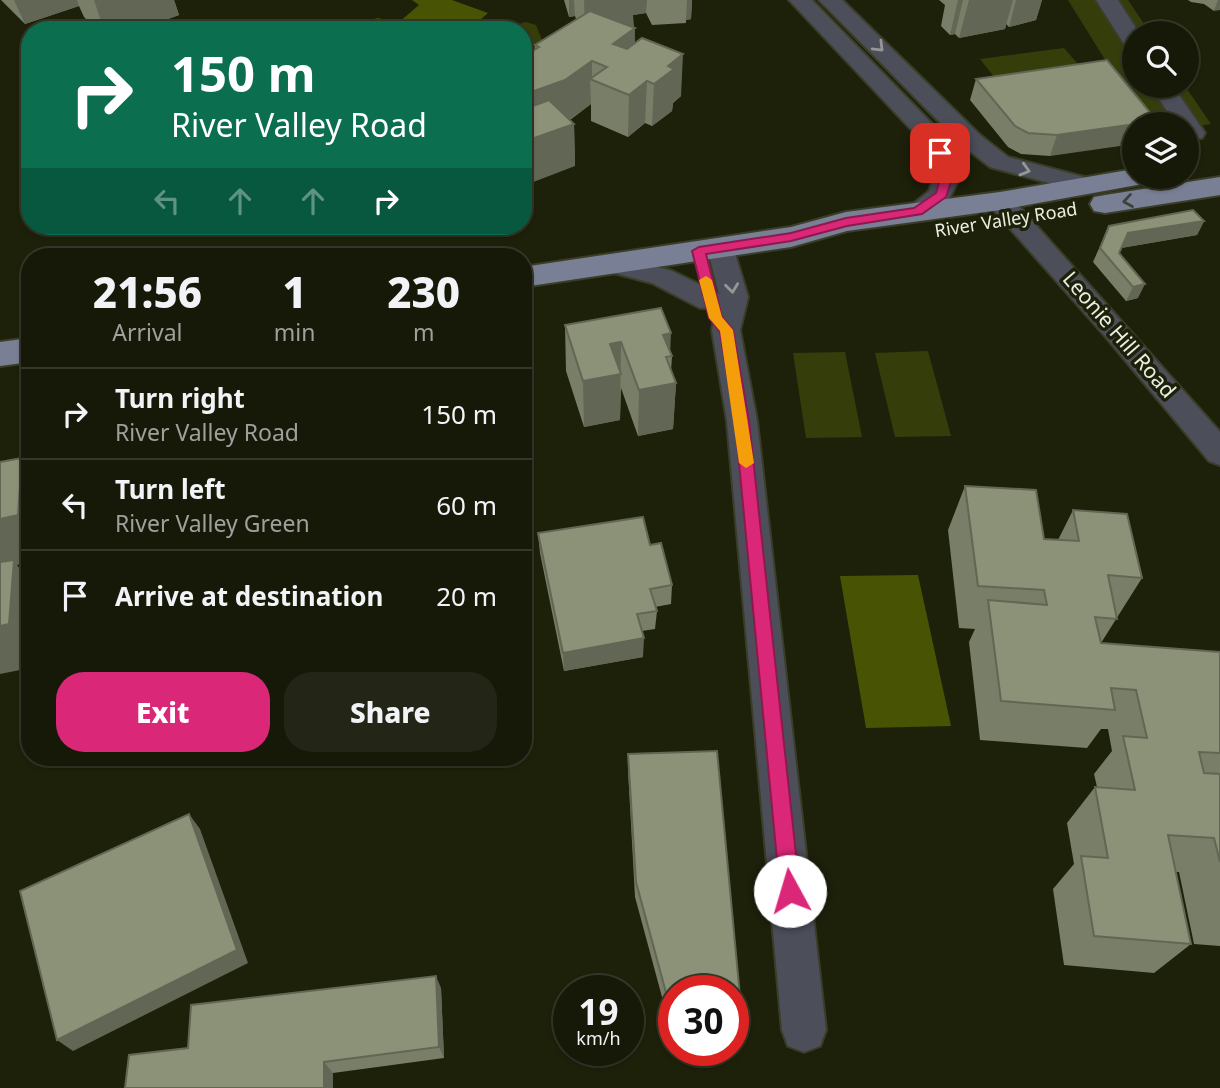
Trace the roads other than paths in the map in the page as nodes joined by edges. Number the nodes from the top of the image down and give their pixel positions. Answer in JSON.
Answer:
{"nodes":[{"id":1,"x":800,"y":0,"type":"edge"},
{"id":2,"x":830,"y":0,"type":"edge"},
{"id":3,"x":1107,"y":0,"type":"edge"},
{"id":4,"x":1122,"y":23,"type":"edge"},
{"id":5,"x":1220,"y":163,"type":"edge"},
{"id":6,"x":1199,"y":167,"type":"edge"},
{"id":7,"x":1122,"y":179,"type":"edge"},
{"id":8,"x":1086,"y":185,"type":"junction"},
{"id":9,"x":1220,"y":186,"type":"edge"},
{"id":10,"x":1009,"y":210,"type":"junction"},
{"id":11,"x":918,"y":211,"type":"junction"},
{"id":12,"x":791,"y":237,"type":"junction"},
{"id":13,"x":709,"y":249,"type":"junction"},
{"id":14,"x":613,"y":264,"type":"junction"},
{"id":15,"x":532,"y":276,"type":"edge"},
{"id":16,"x":718,"y":315,"type":"junction"},
{"id":17,"x":21,"y":351,"type":"edge"},
{"id":18,"x":0,"y":354,"type":"edge"},
{"id":19,"x":1220,"y":453,"type":"edge"},
{"id":20,"x":804,"y":1030,"type":"dead end"}],
"edges":[{"from":1,"to":11,"type":"street"},
{"from":2,"to":8,"type":"street","one_way":true},
{"from":3,"to":4,"type":"street"},
{"from":5,"to":6,"type":"main road"},
{"from":7,"to":8,"type":"main road","name":"River Valley Road"},
{"from":8,"to":10,"type":"main road","name":"River Valley Road"},
{"from":9,"to":10,"type":"main road","name":"River Valley Road","one_way":true},
{"from":10,"to":11,"type":"main road","name":"River Valley Road"},
{"from":10,"to":12,"type":"main road","name":"River Valley Road"},
{"from":10,"to":19,"type":"street","name":"Leonie Hill Road"},
{"from":11,"to":12,"type":"main road","name":"River Valley Road"},
{"from":12,"to":13,"type":"main road","name":"River Valley Road"},
{"from":13,"to":14,"type":"main road","name":"River Valley Road"},
{"from":13,"to":16,"type":"street"},
{"from":14,"to":15,"type":"main road","name":"River Valley Road"},
{"from":14,"to":16,"type":"street"},
{"from":16,"to":20,"type":"street"},
{"from":17,"to":18,"type":"main road"}]}
